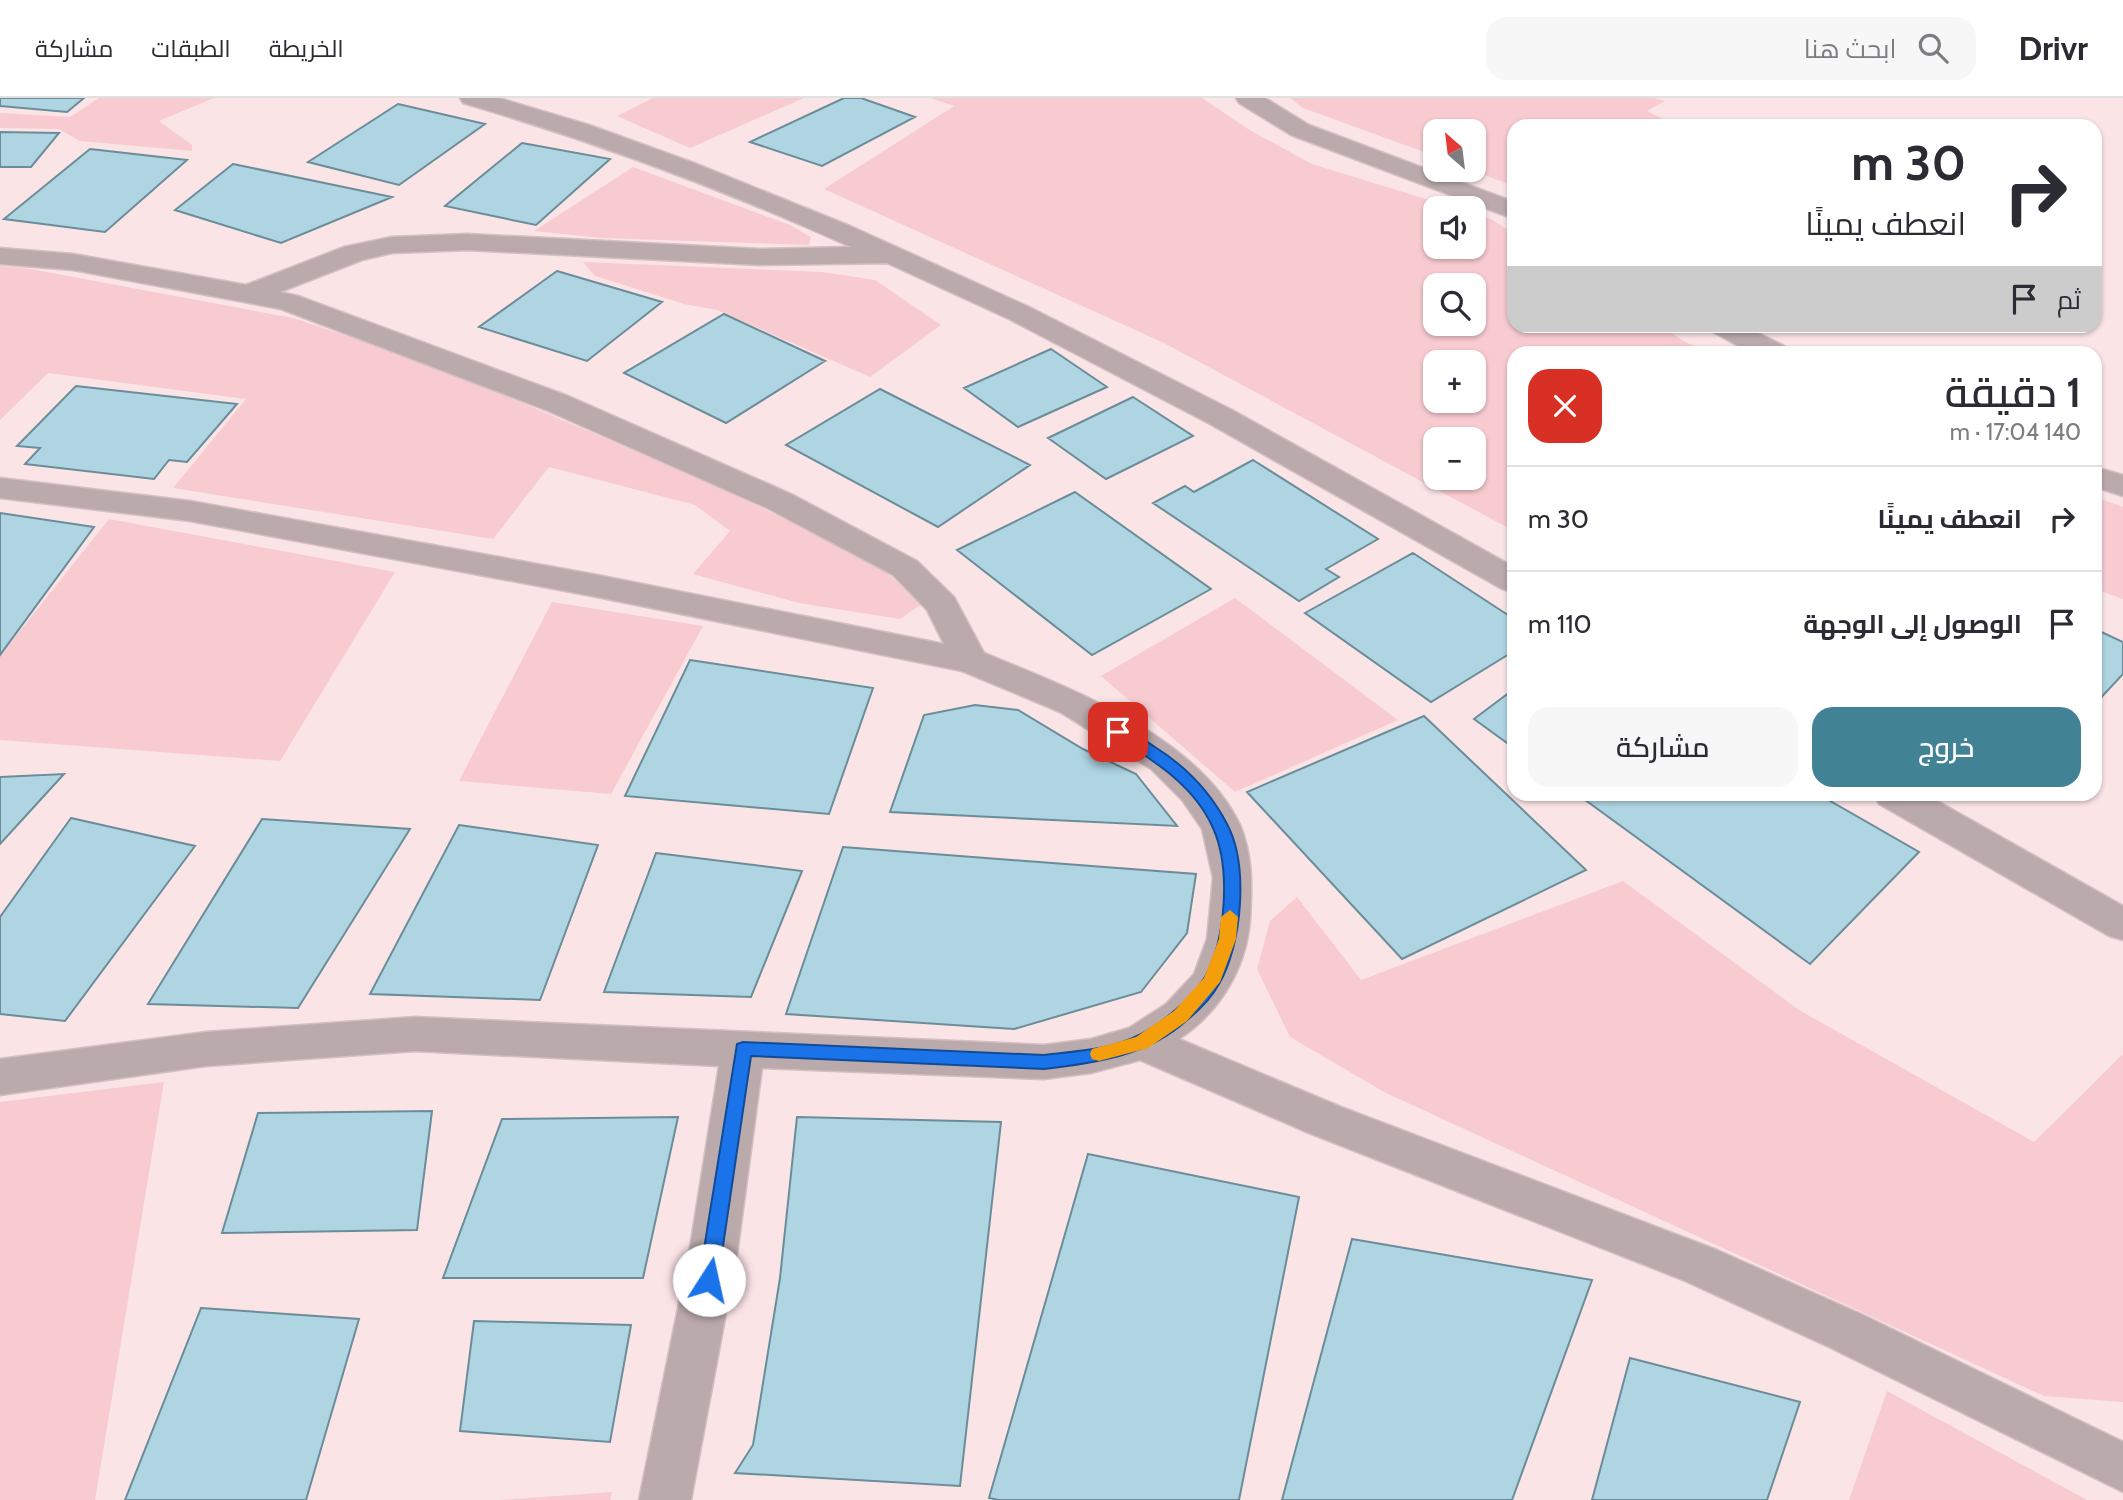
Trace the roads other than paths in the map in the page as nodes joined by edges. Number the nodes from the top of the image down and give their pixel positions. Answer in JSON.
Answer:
{"nodes":[{"id":1,"x":472,"y":98,"type":"edge"},
{"id":2,"x":1248,"y":98,"type":"edge"},
{"id":3,"x":1507,"y":208,"type":"edge"},
{"id":4,"x":891,"y":255,"type":"junction"},
{"id":5,"x":0,"y":256,"type":"edge"},
{"id":6,"x":251,"y":293,"type":"junction"},
{"id":7,"x":1737,"y":333,"type":"edge"},
{"id":8,"x":1762,"y":346,"type":"edge"},
{"id":9,"x":2102,"y":479,"type":"edge"},
{"id":10,"x":2123,"y":486,"type":"edge"},
{"id":11,"x":0,"y":488,"type":"edge"},
{"id":12,"x":1507,"y":577,"type":"edge"},
{"id":13,"x":970,"y":661,"type":"junction"},
{"id":14,"x":1905,"y":801,"type":"edge"},
{"id":15,"x":2123,"y":925,"type":"edge"},
{"id":16,"x":1142,"y":1042,"type":"junction"},
{"id":17,"x":743,"y":1049,"type":"junction"},
{"id":18,"x":0,"y":1077,"type":"edge"},
{"id":19,"x":2123,"y":1468,"type":"edge"},
{"id":20,"x":665,"y":1500,"type":"edge"}],
"edges":[{"from":1,"to":4,"type":"street"},
{"from":2,"to":3,"type":"street"},
{"from":4,"to":6,"type":"street"},
{"from":4,"to":12,"type":"street"},
{"from":5,"to":6,"type":"street"},
{"from":6,"to":13,"type":"street"},
{"from":7,"to":8,"type":"street"},
{"from":9,"to":10,"type":"street"},
{"from":11,"to":13,"type":"street"},
{"from":13,"to":16,"type":"street"},
{"from":14,"to":15,"type":"street"},
{"from":16,"to":17,"type":"street"},
{"from":16,"to":19,"type":"street"},
{"from":17,"to":18,"type":"street"},
{"from":17,"to":20,"type":"street"}]}
